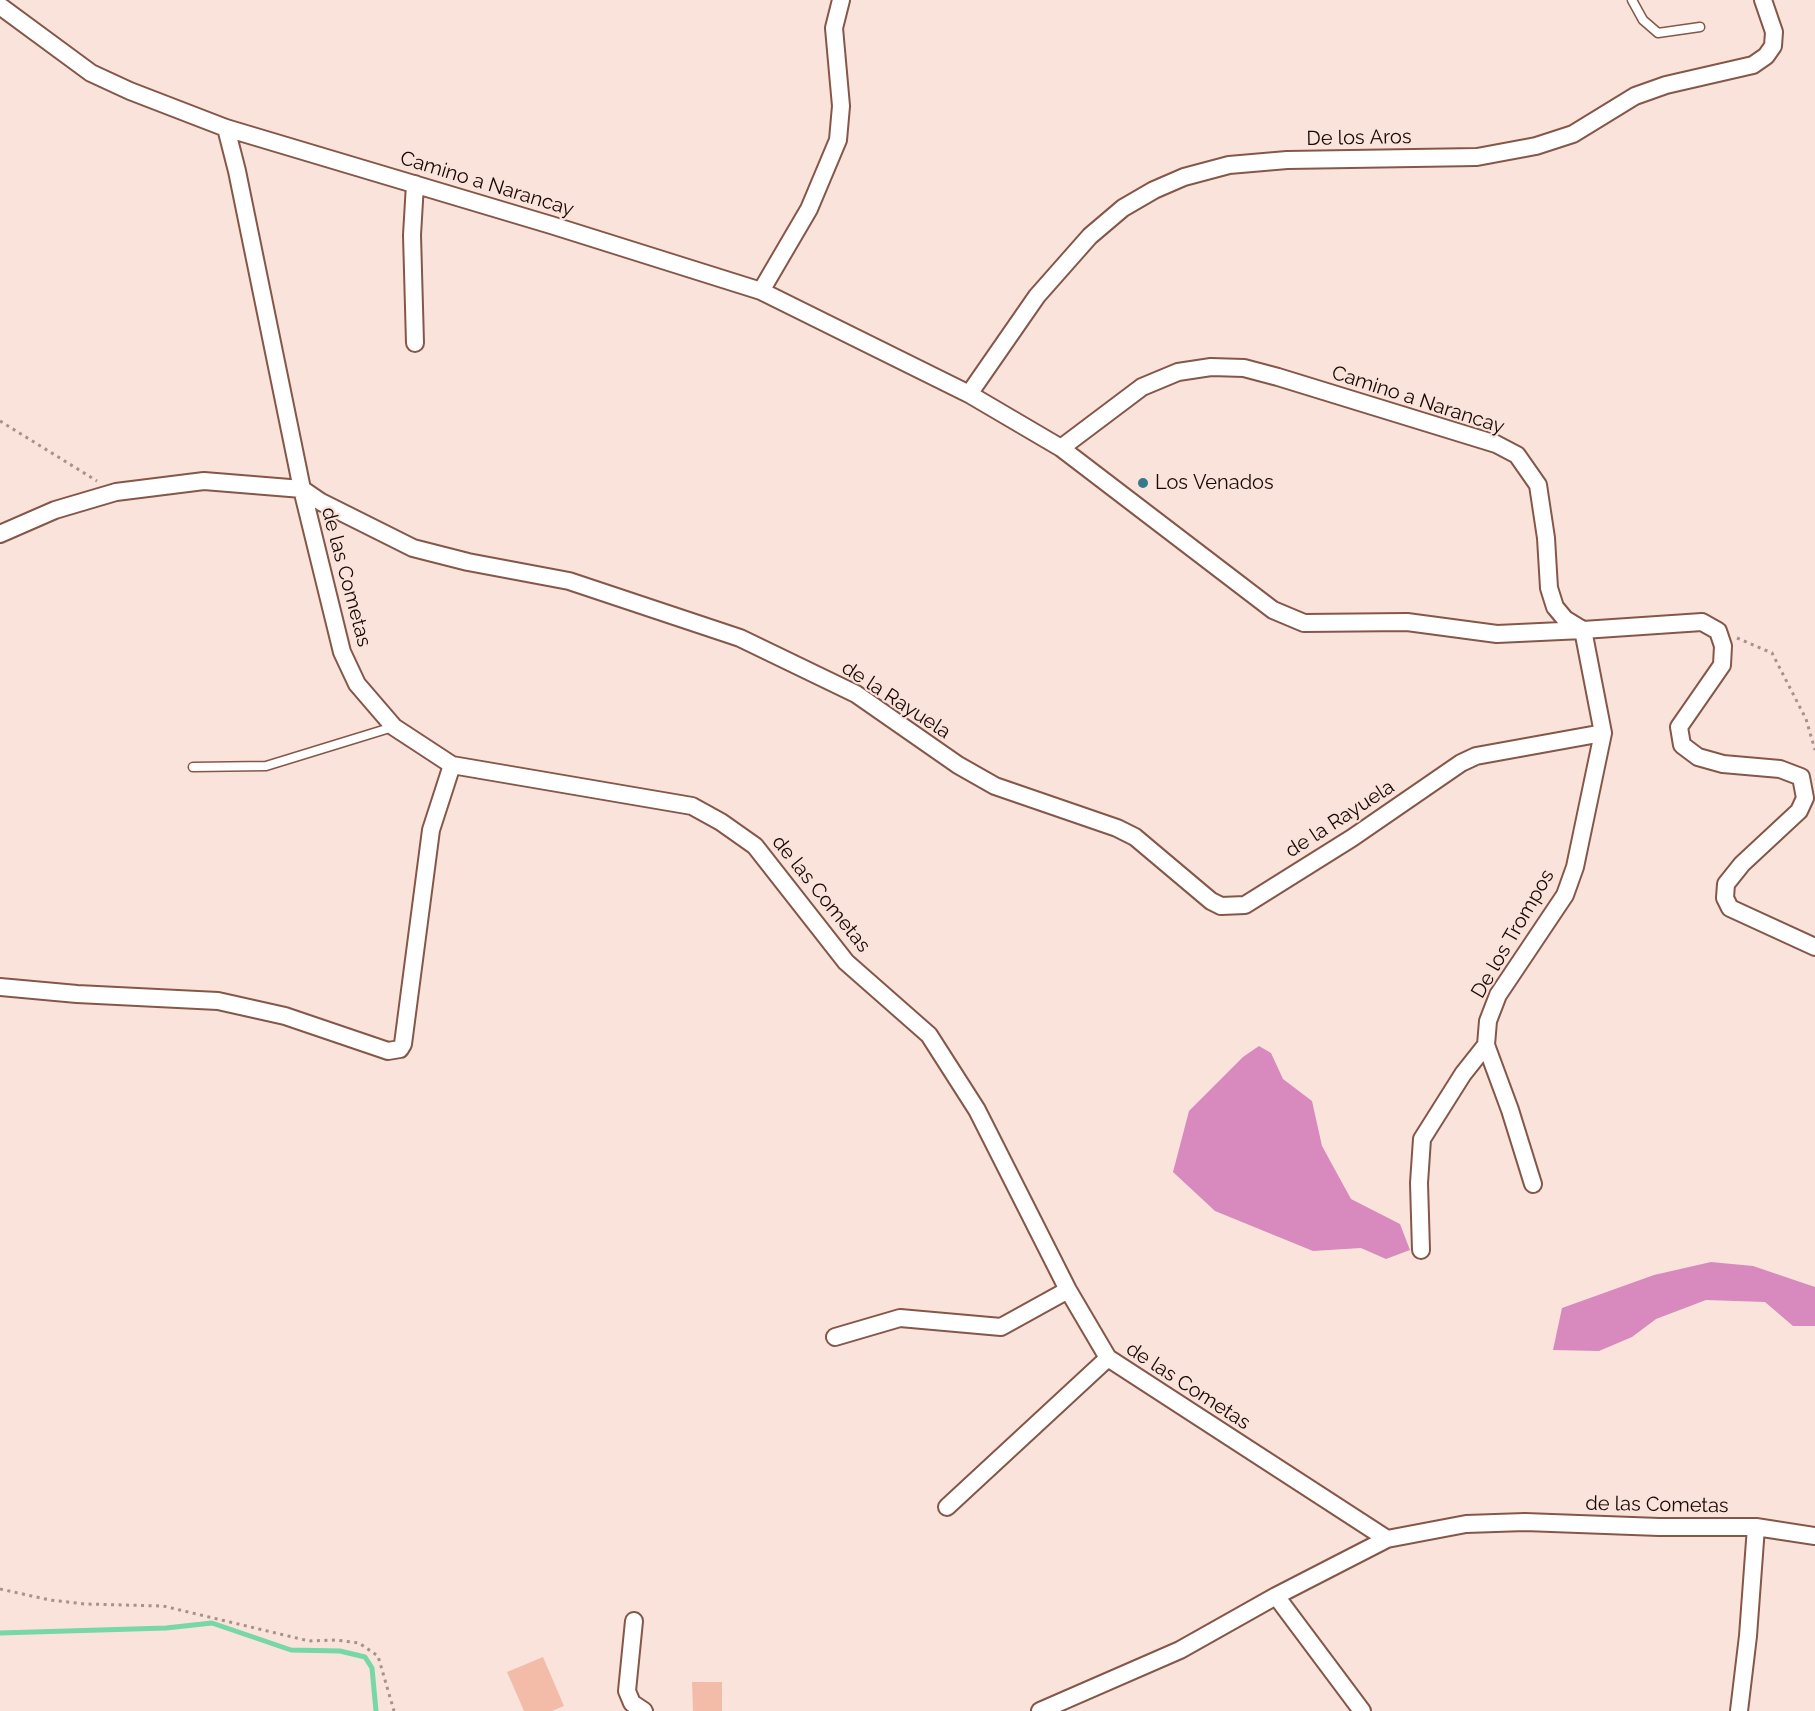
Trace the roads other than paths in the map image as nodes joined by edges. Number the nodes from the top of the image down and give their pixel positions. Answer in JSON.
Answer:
{"nodes":[{"id":1,"x":841,"y":0,"type":"edge"},
{"id":2,"x":1632,"y":0,"type":"edge"},
{"id":3,"x":1763,"y":0,"type":"edge"},
{"id":4,"x":0,"y":6,"type":"edge"},
{"id":5,"x":1700,"y":27,"type":"dead end"},
{"id":6,"x":226,"y":128,"type":"junction"},
{"id":7,"x":415,"y":184,"type":"junction"},
{"id":8,"x":761,"y":291,"type":"junction"},
{"id":9,"x":415,"y":343,"type":"dead end"},
{"id":10,"x":969,"y":394,"type":"junction"},
{"id":11,"x":1061,"y":448,"type":"junction"},
{"id":12,"x":302,"y":489,"type":"junction"},
{"id":13,"x":0,"y":534,"type":"edge"},
{"id":14,"x":1583,"y":630,"type":"junction"},
{"id":15,"x":394,"y":726,"type":"junction"},
{"id":16,"x":1603,"y":733,"type":"junction"},
{"id":17,"x":452,"y":765,"type":"junction"},
{"id":18,"x":193,"y":766,"type":"dead end"},
{"id":19,"x":1815,"y":947,"type":"edge"},
{"id":20,"x":0,"y":987,"type":"edge"},
{"id":21,"x":1486,"y":1045,"type":"junction"},
{"id":22,"x":1533,"y":1184,"type":"dead end"},
{"id":23,"x":1421,"y":1250,"type":"dead end"},
{"id":24,"x":1068,"y":1290,"type":"junction"},
{"id":25,"x":835,"y":1337,"type":"dead end"},
{"id":26,"x":1108,"y":1358,"type":"junction"},
{"id":27,"x":947,"y":1507,"type":"dead end"},
{"id":28,"x":1756,"y":1527,"type":"junction"},
{"id":29,"x":1815,"y":1536,"type":"edge"},
{"id":30,"x":1387,"y":1539,"type":"junction"},
{"id":31,"x":1276,"y":1596,"type":"junction"},
{"id":32,"x":634,"y":1621,"type":"dead end"},
{"id":33,"x":644,"y":1711,"type":"edge"},
{"id":34,"x":1040,"y":1711,"type":"edge"},
{"id":35,"x":1362,"y":1711,"type":"edge"},
{"id":36,"x":1739,"y":1711,"type":"edge"}],
"edges":[{"from":1,"to":8,"type":"street"},
{"from":2,"to":5,"type":"lane"},
{"from":3,"to":10,"type":"street","name":"De los Aros"},
{"from":4,"to":6,"type":"street","name":"Camino a Narancay"},
{"from":6,"to":7,"type":"street","name":"Camino a Narancay"},
{"from":6,"to":12,"type":"street","name":"de las Cometas"},
{"from":7,"to":8,"type":"street","name":"Camino a Narancay"},
{"from":7,"to":9,"type":"street"},
{"from":8,"to":10,"type":"street","name":"Camino a Narancay"},
{"from":10,"to":11,"type":"street","name":"Camino a Narancay"},
{"from":11,"to":14,"type":"street","name":"Camino a Narancay"},
{"from":11,"to":14,"type":"street","name":"Camino a Narancay"},
{"from":12,"to":13,"type":"street","name":"de la Rayuela"},
{"from":12,"to":15,"type":"street","name":"de las Cometas"},
{"from":12,"to":16,"type":"street","name":"de la Rayuela"},
{"from":14,"to":16,"type":"street","name":"De los Trompos"},
{"from":14,"to":19,"type":"street"},
{"from":15,"to":17,"type":"street","name":"de las Cometas"},
{"from":15,"to":18,"type":"lane"},
{"from":16,"to":21,"type":"street","name":"De los Trompos"},
{"from":17,"to":20,"type":"street"},
{"from":17,"to":24,"type":"street","name":"de las Cometas"},
{"from":21,"to":22,"type":"street","name":"De los Trompos"},
{"from":21,"to":23,"type":"street"},
{"from":24,"to":25,"type":"street"},
{"from":24,"to":26,"type":"street","name":"de las Cometas"},
{"from":26,"to":27,"type":"street"},
{"from":26,"to":30,"type":"street","name":"de las Cometas"},
{"from":28,"to":29,"type":"street","name":"de las Cometas"},
{"from":28,"to":30,"type":"street","name":"de las Cometas"},
{"from":28,"to":36,"type":"street"},
{"from":30,"to":31,"type":"street"},
{"from":31,"to":34,"type":"street"},
{"from":31,"to":35,"type":"street"},
{"from":32,"to":33,"type":"street"}]}
